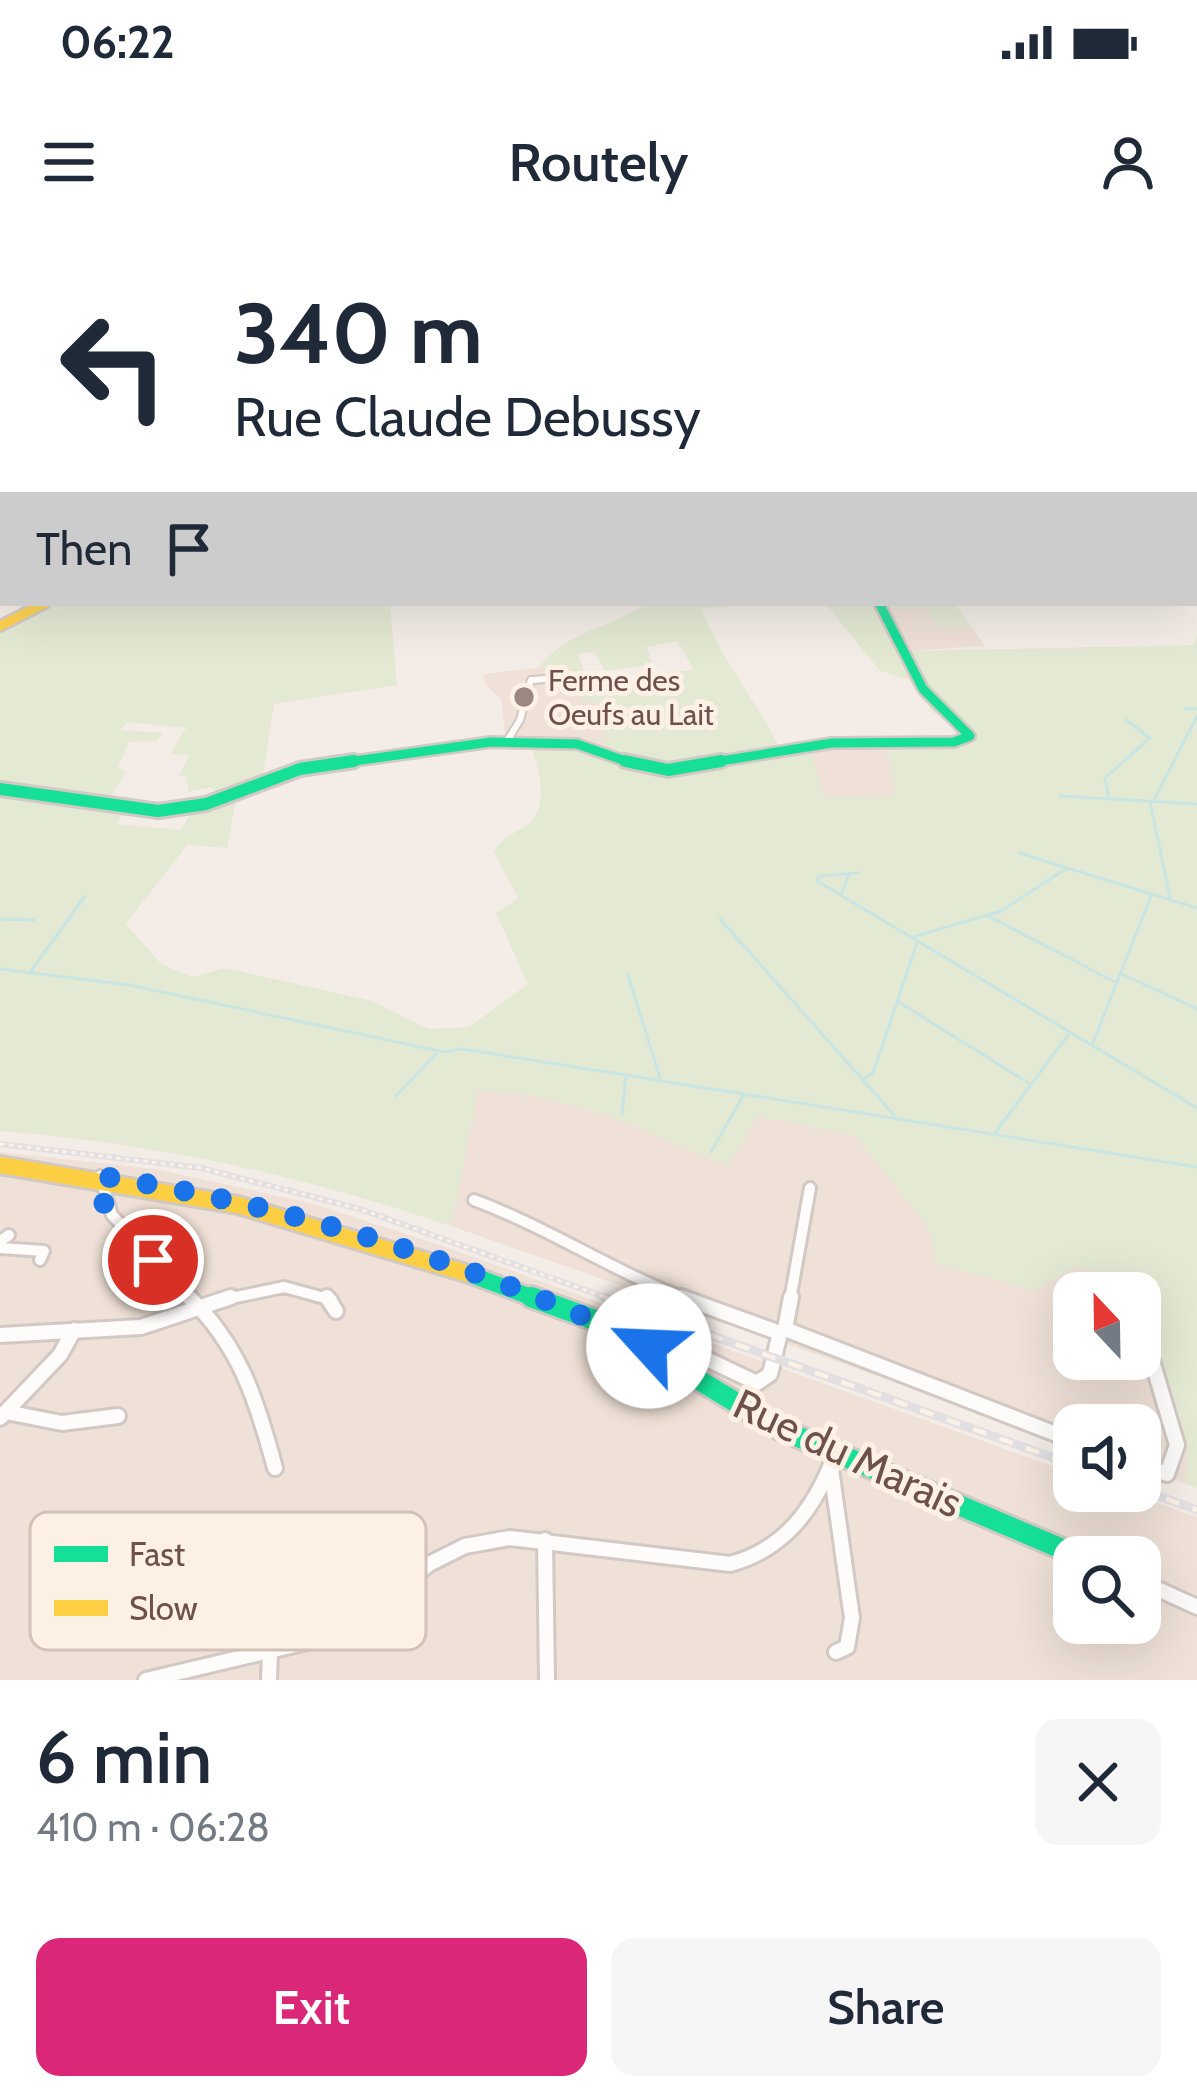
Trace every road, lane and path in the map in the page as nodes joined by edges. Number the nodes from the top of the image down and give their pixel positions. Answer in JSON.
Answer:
{"nodes":[{"id":1,"x":39,"y":606,"type":"edge"},
{"id":2,"x":881,"y":606,"type":"edge"},
{"id":3,"x":0,"y":626,"type":"edge"},
{"id":4,"x":590,"y":676,"type":"dead end"},
{"id":5,"x":507,"y":740,"type":"junction"},
{"id":6,"x":0,"y":789,"type":"edge"},
{"id":7,"x":0,"y":1165,"type":"edge"},
{"id":8,"x":100,"y":1176,"type":"junction"},
{"id":9,"x":810,"y":1188,"type":"dead end"},
{"id":10,"x":474,"y":1200,"type":"dead end"},
{"id":11,"x":3,"y":1242,"type":"edge"},
{"id":12,"x":40,"y":1260,"type":"dead end"},
{"id":13,"x":198,"y":1304,"type":"junction"},
{"id":14,"x":336,"y":1311,"type":"dead end"},
{"id":15,"x":74,"y":1330,"type":"junction"},
{"id":16,"x":782,"y":1331,"type":"junction"},
{"id":17,"x":0,"y":1335,"type":"edge"},
{"id":18,"x":664,"y":1355,"type":"junction"},
{"id":19,"x":1158,"y":1380,"type":"edge"},
{"id":20,"x":3,"y":1415,"type":"edge"},
{"id":21,"x":118,"y":1416,"type":"dead end"},
{"id":22,"x":1053,"y":1434,"type":"edge"},
{"id":23,"x":833,"y":1460,"type":"junction"},
{"id":24,"x":275,"y":1468,"type":"dead end"},
{"id":25,"x":1161,"y":1472,"type":"edge"},
{"id":26,"x":545,"y":1540,"type":"junction"},
{"id":27,"x":1053,"y":1546,"type":"edge"},
{"id":28,"x":426,"y":1566,"type":"edge"},
{"id":29,"x":1161,"y":1591,"type":"edge"},
{"id":30,"x":1197,"y":1607,"type":"edge"},
{"id":31,"x":281,"y":1650,"type":"edge"},
{"id":32,"x":836,"y":1652,"type":"dead end"},
{"id":33,"x":270,"y":1653,"type":"junction"},
{"id":34,"x":146,"y":1680,"type":"edge"},
{"id":35,"x":269,"y":1680,"type":"edge"},
{"id":36,"x":547,"y":1680,"type":"edge"}],
"edges":[{"from":1,"to":3,"type":"street"},
{"from":2,"to":5,"type":"street"},
{"from":4,"to":5,"type":"street"},
{"from":5,"to":6,"type":"street"},
{"from":7,"to":8,"type":"street","name":"Rue du Marais"},
{"from":8,"to":13,"type":"street"},
{"from":8,"to":18,"type":"street","name":"Rue du Marais"},
{"from":9,"to":16,"type":"street"},
{"from":10,"to":16,"type":"street"},
{"from":11,"to":12,"type":"street"},
{"from":13,"to":14,"type":"street"},
{"from":13,"to":15,"type":"street"},
{"from":13,"to":24,"type":"street"},
{"from":15,"to":17,"type":"street"},
{"from":15,"to":20,"type":"street"},
{"from":16,"to":18,"type":"street"},
{"from":16,"to":22,"type":"street"},
{"from":18,"to":23,"type":"street","name":"Rue du Marais"},
{"from":19,"to":25,"type":"street"},
{"from":20,"to":21,"type":"street"},
{"from":23,"to":26,"type":"street"},
{"from":23,"to":27,"type":"street","name":"Rue du Marais"},
{"from":23,"to":32,"type":"street"},
{"from":26,"to":28,"type":"street"},
{"from":26,"to":36,"type":"street"},
{"from":29,"to":30,"type":"street"},
{"from":31,"to":33,"type":"street"},
{"from":33,"to":34,"type":"street"},
{"from":33,"to":35,"type":"street"}]}
